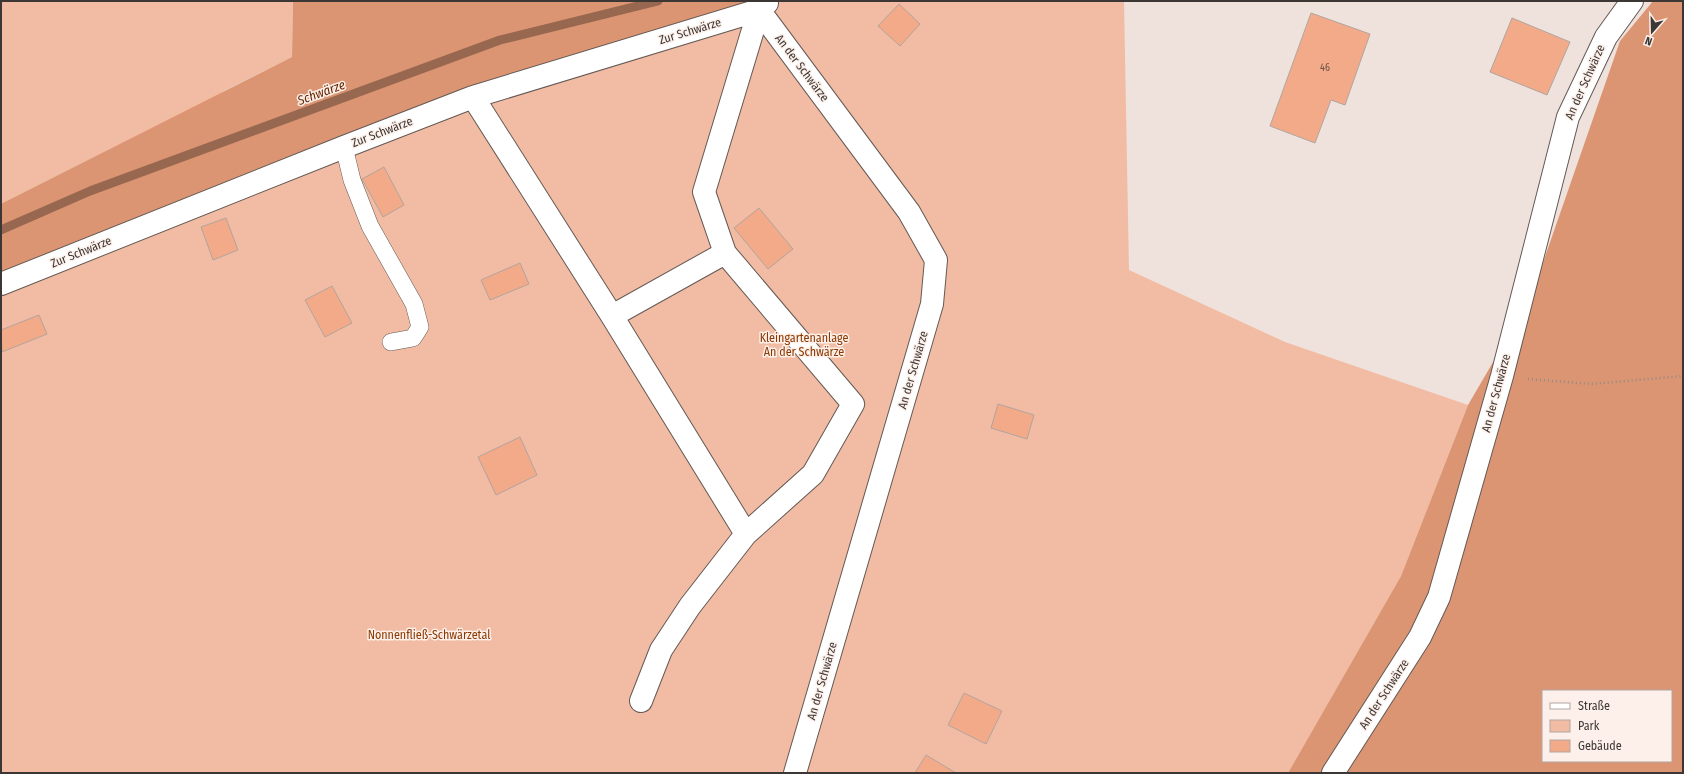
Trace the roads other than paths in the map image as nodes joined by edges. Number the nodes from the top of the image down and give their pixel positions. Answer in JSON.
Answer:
{"nodes":[{"id":1,"x":1632,"y":1,"type":"edge"},
{"id":2,"x":765,"y":5,"type":"edge"},
{"id":3,"x":473,"y":97,"type":"junction"},
{"id":4,"x":344,"y":146,"type":"junction"},
{"id":5,"x":725,"y":253,"type":"junction"},
{"id":6,"x":1,"y":284,"type":"edge"},
{"id":7,"x":612,"y":316,"type":"junction"},
{"id":8,"x":391,"y":342,"type":"dead end"},
{"id":9,"x":746,"y":534,"type":"junction"},
{"id":10,"x":641,"y":701,"type":"dead end"},
{"id":11,"x":795,"y":773,"type":"edge"},
{"id":12,"x":1333,"y":773,"type":"edge"}],
"edges":[{"from":1,"to":12,"type":"street","name":"An der Schwärze"},
{"from":2,"to":3,"type":"street","name":"Zur Schwärze"},
{"from":2,"to":5,"type":"street"},
{"from":2,"to":11,"type":"street","name":"An der Schwärze"},
{"from":3,"to":4,"type":"street","name":"Zur Schwärze"},
{"from":3,"to":7,"type":"street"},
{"from":4,"to":6,"type":"street","name":"Zur Schwärze"},
{"from":4,"to":8,"type":"lane"},
{"from":5,"to":7,"type":"street"},
{"from":5,"to":9,"type":"street"},
{"from":7,"to":9,"type":"street"},
{"from":9,"to":10,"type":"street"}]}
